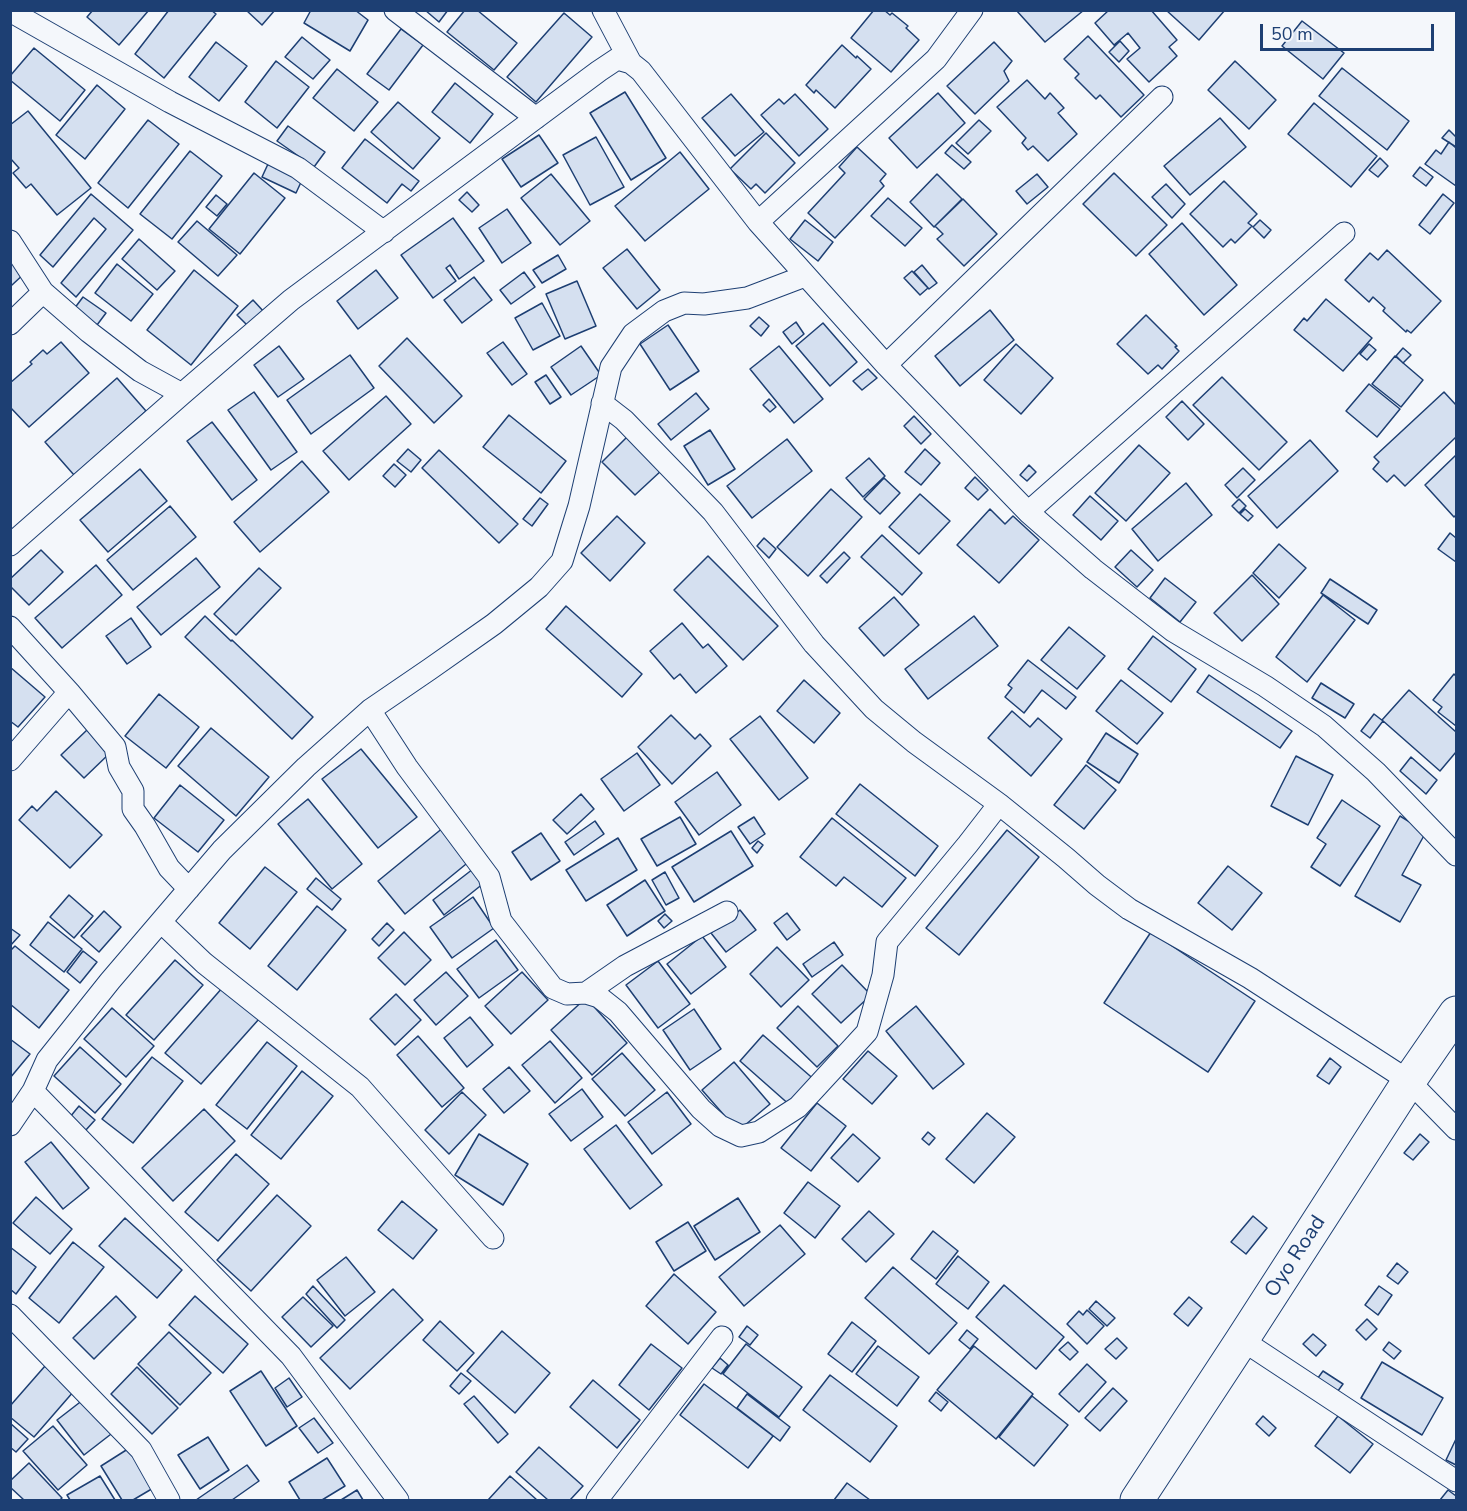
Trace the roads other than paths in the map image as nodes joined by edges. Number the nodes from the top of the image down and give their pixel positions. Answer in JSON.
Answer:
{"nodes":[{"id":1,"x":394,"y":10,"type":"edge"},
{"id":2,"x":603,"y":10,"type":"edge"},
{"id":3,"x":972,"y":10,"type":"edge"},
{"id":4,"x":12,"y":14,"type":"edge"},
{"id":5,"x":631,"y":63,"type":"junction"},
{"id":6,"x":1162,"y":97,"type":"dead end"},
{"id":7,"x":536,"y":118,"type":"junction"},
{"id":8,"x":758,"y":222,"type":"junction"},
{"id":9,"x":384,"y":232,"type":"junction"},
{"id":10,"x":1344,"y":232,"type":"dead end"},
{"id":11,"x":10,"y":241,"type":"edge"},
{"id":12,"x":805,"y":276,"type":"junction"},
{"id":13,"x":43,"y":292,"type":"junction"},
{"id":14,"x":10,"y":324,"type":"edge"},
{"id":15,"x":886,"y":364,"type":"junction"},
{"id":16,"x":182,"y":394,"type":"junction"},
{"id":17,"x":602,"y":403,"type":"junction"},
{"id":18,"x":1028,"y":512,"type":"junction"},
{"id":19,"x":10,"y":545,"type":"edge"},
{"id":20,"x":10,"y":627,"type":"edge"},
{"id":21,"x":69,"y":692,"type":"junction"},
{"id":22,"x":370,"y":710,"type":"junction"},
{"id":23,"x":10,"y":759,"type":"edge"},
{"id":24,"x":999,"y":804,"type":"junction"},
{"id":25,"x":1456,"y":855,"type":"edge"},
{"id":26,"x":189,"y":889,"type":"junction"},
{"id":27,"x":727,"y":912,"type":"dead end"},
{"id":28,"x":161,"y":922,"type":"junction"},
{"id":29,"x":586,"y":993,"type":"junction"},
{"id":30,"x":1456,"y":1013,"type":"edge"},
{"id":31,"x":1409,"y":1081,"type":"junction"},
{"id":32,"x":33,"y":1090,"type":"junction"},
{"id":33,"x":10,"y":1125,"type":"edge"},
{"id":34,"x":1456,"y":1129,"type":"edge"},
{"id":35,"x":493,"y":1238,"type":"dead end"},
{"id":36,"x":10,"y":1315,"type":"edge"},
{"id":37,"x":722,"y":1337,"type":"dead end"},
{"id":38,"x":1242,"y":1341,"type":"junction"},
{"id":39,"x":1456,"y":1481,"type":"edge"},
{"id":40,"x":169,"y":1500,"type":"edge"},
{"id":41,"x":398,"y":1500,"type":"edge"},
{"id":42,"x":597,"y":1500,"type":"edge"},
{"id":43,"x":1137,"y":1500,"type":"edge"}],
"edges":[{"from":1,"to":7,"type":"street"},
{"from":2,"to":5,"type":"street"},
{"from":3,"to":8,"type":"street"},
{"from":4,"to":9,"type":"street"},
{"from":5,"to":7,"type":"street"},
{"from":5,"to":8,"type":"street"},
{"from":6,"to":15,"type":"street"},
{"from":7,"to":9,"type":"street"},
{"from":8,"to":12,"type":"street"},
{"from":9,"to":16,"type":"street"},
{"from":10,"to":18,"type":"street"},
{"from":11,"to":13,"type":"street"},
{"from":12,"to":15,"type":"street"},
{"from":12,"to":17,"type":"street"},
{"from":13,"to":14,"type":"street"},
{"from":13,"to":16,"type":"street"},
{"from":15,"to":18,"type":"street"},
{"from":16,"to":19,"type":"street"},
{"from":17,"to":22,"type":"street"},
{"from":17,"to":24,"type":"street"},
{"from":18,"to":25,"type":"street"},
{"from":20,"to":21,"type":"street"},
{"from":21,"to":23,"type":"street"},
{"from":21,"to":26,"type":"street"},
{"from":22,"to":26,"type":"street"},
{"from":22,"to":29,"type":"street"},
{"from":24,"to":29,"type":"street"},
{"from":24,"to":31,"type":"street"},
{"from":26,"to":28,"type":"street"},
{"from":27,"to":29,"type":"street"},
{"from":28,"to":32,"type":"street"},
{"from":28,"to":35,"type":"street"},
{"from":30,"to":31,"type":"highway","name":"Oyo Road"},
{"from":31,"to":34,"type":"street"},
{"from":31,"to":38,"type":"highway","name":"Oyo Road"},
{"from":32,"to":33,"type":"street"},
{"from":32,"to":41,"type":"street"},
{"from":36,"to":40,"type":"street"},
{"from":37,"to":42,"type":"street"},
{"from":38,"to":39,"type":"street"},
{"from":38,"to":43,"type":"highway","name":"Oyo Road"}]}
